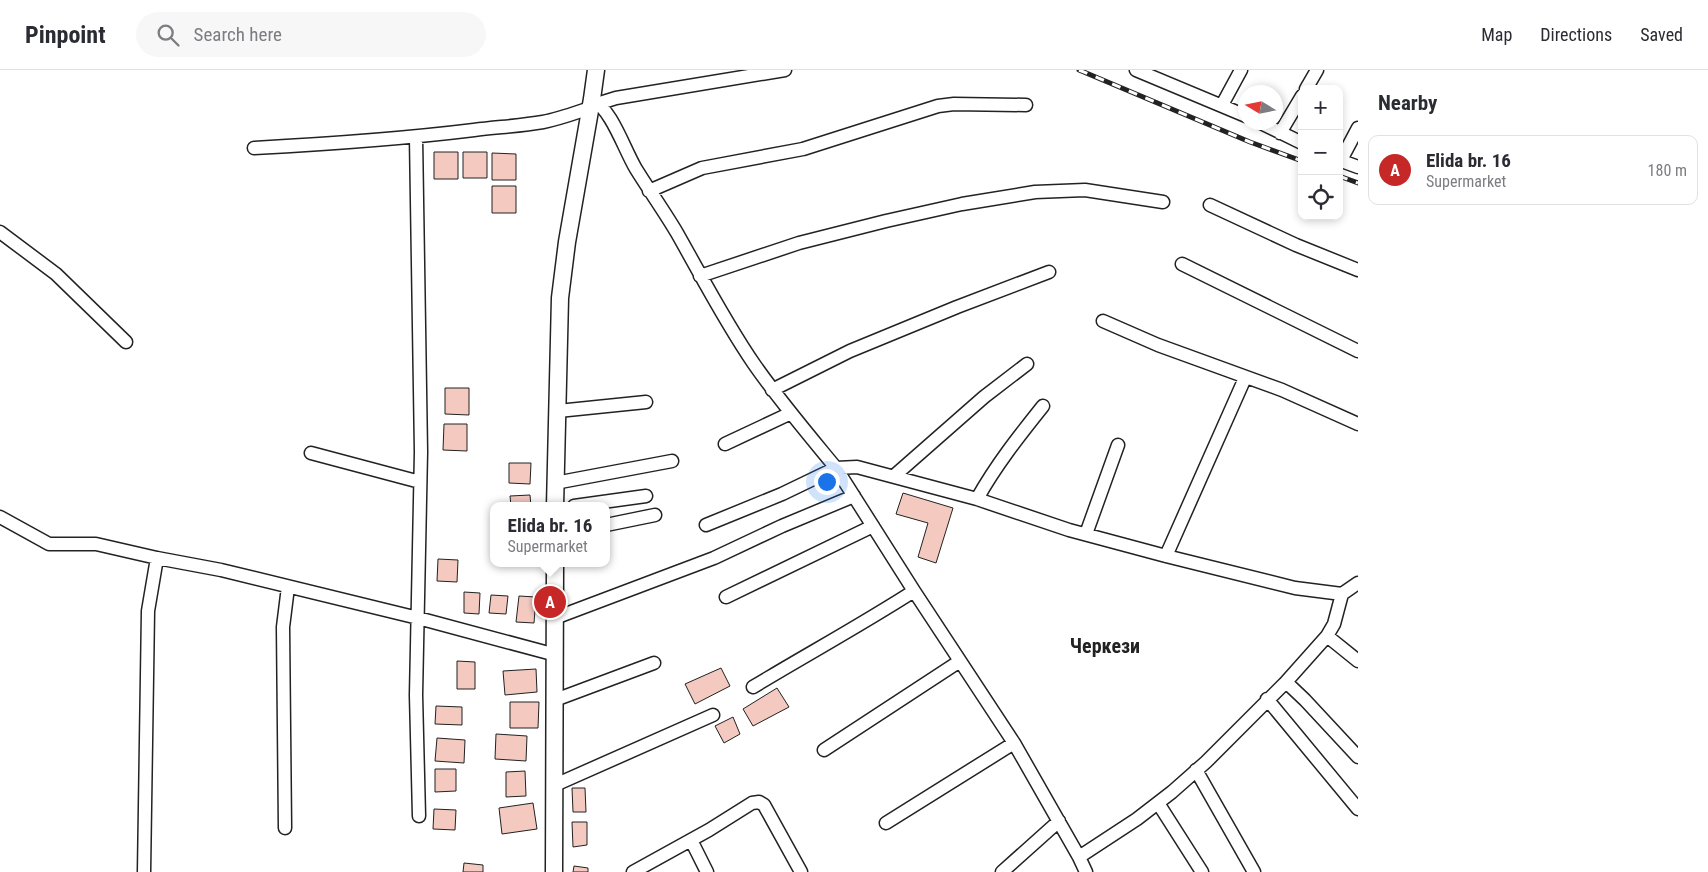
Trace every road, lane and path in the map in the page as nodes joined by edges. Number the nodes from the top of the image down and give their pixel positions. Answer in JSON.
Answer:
{"nodes":[{"id":1,"x":596,"y":70,"type":"edge"},
{"id":2,"x":785,"y":70,"type":"edge"},
{"id":3,"x":1136,"y":70,"type":"edge"},
{"id":4,"x":1241,"y":70,"type":"edge"},
{"id":5,"x":1316,"y":70,"type":"edge"},
{"id":6,"x":1308,"y":85,"type":"edge"},
{"id":7,"x":594,"y":103,"type":"junction"},
{"id":8,"x":1298,"y":103,"type":"edge"},
{"id":9,"x":1026,"y":105,"type":"dead end"},
{"id":10,"x":1222,"y":105,"type":"junction"},
{"id":11,"x":1238,"y":112,"type":"edge"},
{"id":12,"x":1358,"y":128,"type":"edge"},
{"id":13,"x":1274,"y":130,"type":"edge"},
{"id":14,"x":1280,"y":133,"type":"junction"},
{"id":15,"x":416,"y":137,"type":"junction"},
{"id":16,"x":1298,"y":141,"type":"edge"},
{"id":17,"x":254,"y":148,"type":"dead end"},
{"id":18,"x":1343,"y":155,"type":"edge"},
{"id":19,"x":1343,"y":161,"type":"edge"},
{"id":20,"x":1358,"y":167,"type":"edge"},
{"id":21,"x":649,"y":191,"type":"junction"},
{"id":22,"x":1163,"y":202,"type":"dead end"},
{"id":23,"x":1210,"y":205,"type":"dead end"},
{"id":24,"x":0,"y":232,"type":"edge"},
{"id":25,"x":1182,"y":264,"type":"dead end"},
{"id":26,"x":1358,"y":270,"type":"edge"},
{"id":27,"x":1048,"y":272,"type":"dead end"},
{"id":28,"x":700,"y":276,"type":"junction"},
{"id":29,"x":1103,"y":321,"type":"dead end"},
{"id":30,"x":126,"y":342,"type":"dead end"},
{"id":31,"x":1358,"y":351,"type":"edge"},
{"id":32,"x":1027,"y":364,"type":"dead end"},
{"id":33,"x":1245,"y":378,"type":"junction"},
{"id":34,"x":772,"y":390,"type":"junction"},
{"id":35,"x":646,"y":402,"type":"dead end"},
{"id":36,"x":1043,"y":406,"type":"dead end"},
{"id":37,"x":558,"y":411,"type":"junction"},
{"id":38,"x":791,"y":413,"type":"junction"},
{"id":39,"x":1358,"y":424,"type":"edge"},
{"id":40,"x":725,"y":444,"type":"dead end"},
{"id":41,"x":1118,"y":445,"type":"dead end"},
{"id":42,"x":310,"y":453,"type":"dead end"},
{"id":43,"x":672,"y":461,"type":"dead end"},
{"id":44,"x":836,"y":468,"type":"junction"},
{"id":45,"x":894,"y":476,"type":"junction"},
{"id":46,"x":420,"y":482,"type":"junction"},
{"id":47,"x":555,"y":483,"type":"junction"},
{"id":48,"x":646,"y":496,"type":"dead end"},
{"id":49,"x":854,"y":496,"type":"junction"},
{"id":50,"x":977,"y":499,"type":"junction"},
{"id":51,"x":555,"y":502,"type":"edge"},
{"id":52,"x":603,"y":502,"type":"edge"},
{"id":53,"x":655,"y":515,"type":"dead end"},
{"id":54,"x":0,"y":517,"type":"edge"},
{"id":55,"x":610,"y":524,"type":"edge"},
{"id":56,"x":706,"y":525,"type":"dead end"},
{"id":57,"x":873,"y":526,"type":"junction"},
{"id":58,"x":1086,"y":534,"type":"junction"},
{"id":59,"x":1166,"y":556,"type":"junction"},
{"id":60,"x":157,"y":558,"type":"junction"},
{"id":61,"x":555,"y":567,"type":"edge"},
{"id":62,"x":1358,"y":583,"type":"edge"},
{"id":63,"x":288,"y":587,"type":"junction"},
{"id":64,"x":914,"y":591,"type":"junction"},
{"id":65,"x":1342,"y":594,"type":"junction"},
{"id":66,"x":726,"y":597,"type":"dead end"},
{"id":67,"x":418,"y":618,"type":"junction"},
{"id":68,"x":555,"y":618,"type":"junction"},
{"id":69,"x":1327,"y":636,"type":"junction"},
{"id":70,"x":556,"y":655,"type":"junction"},
{"id":71,"x":960,"y":661,"type":"junction"},
{"id":72,"x":1358,"y":661,"type":"edge"},
{"id":73,"x":654,"y":663,"type":"dead end"},
{"id":74,"x":1286,"y":682,"type":"junction"},
{"id":75,"x":753,"y":687,"type":"dead end"},
{"id":76,"x":1267,"y":699,"type":"junction"},
{"id":77,"x":555,"y":700,"type":"junction"},
{"id":78,"x":713,"y":715,"type":"dead end"},
{"id":79,"x":1014,"y":743,"type":"junction"},
{"id":80,"x":824,"y":750,"type":"dead end"},
{"id":81,"x":1358,"y":757,"type":"edge"},
{"id":82,"x":1196,"y":770,"type":"junction"},
{"id":83,"x":555,"y":784,"type":"junction"},
{"id":84,"x":1158,"y":803,"type":"junction"},
{"id":85,"x":1358,"y":808,"type":"edge"},
{"id":86,"x":419,"y":816,"type":"dead end"},
{"id":87,"x":1059,"y":820,"type":"junction"},
{"id":88,"x":886,"y":823,"type":"dead end"},
{"id":89,"x":285,"y":828,"type":"dead end"},
{"id":90,"x":691,"y":840,"type":"junction"},
{"id":91,"x":1080,"y":858,"type":"junction"},
{"id":92,"x":144,"y":872,"type":"edge"},
{"id":93,"x":554,"y":872,"type":"edge"},
{"id":94,"x":633,"y":872,"type":"edge"},
{"id":95,"x":707,"y":872,"type":"edge"},
{"id":96,"x":801,"y":872,"type":"edge"},
{"id":97,"x":1002,"y":872,"type":"edge"},
{"id":98,"x":1086,"y":872,"type":"edge"},
{"id":99,"x":1202,"y":872,"type":"edge"},
{"id":100,"x":1254,"y":872,"type":"edge"}],
"edges":[{"from":1,"to":7,"type":"main road"},
{"from":2,"to":7,"type":"street"},
{"from":3,"to":10,"type":"street"},
{"from":4,"to":10,"type":"street"},
{"from":5,"to":6,"type":"street"},
{"from":7,"to":15,"type":"street"},
{"from":7,"to":21,"type":"street"},
{"from":7,"to":37,"type":"main road"},
{"from":8,"to":14,"type":"street"},
{"from":9,"to":21,"type":"street"},
{"from":10,"to":11,"type":"street"},
{"from":12,"to":18,"type":"street"},
{"from":13,"to":14,"type":"street"},
{"from":14,"to":16,"type":"street"},
{"from":15,"to":17,"type":"street"},
{"from":15,"to":46,"type":"street"},
{"from":19,"to":20,"type":"street"},
{"from":21,"to":28,"type":"street"},
{"from":22,"to":28,"type":"street"},
{"from":23,"to":26,"type":"street"},
{"from":24,"to":30,"type":"street"},
{"from":25,"to":31,"type":"street"},
{"from":27,"to":34,"type":"street"},
{"from":28,"to":34,"type":"street"},
{"from":29,"to":33,"type":"street"},
{"from":32,"to":45,"type":"street"},
{"from":33,"to":39,"type":"street"},
{"from":33,"to":59,"type":"street"},
{"from":34,"to":38,"type":"street"},
{"from":35,"to":37,"type":"street"},
{"from":36,"to":50,"type":"street"},
{"from":37,"to":47,"type":"main road"},
{"from":38,"to":40,"type":"street"},
{"from":38,"to":44,"type":"street"},
{"from":41,"to":58,"type":"street"},
{"from":42,"to":46,"type":"street"},
{"from":43,"to":47,"type":"street"},
{"from":44,"to":45,"type":"street"},
{"from":44,"to":49,"type":"street"},
{"from":44,"to":56,"type":"street"},
{"from":45,"to":50,"type":"street"},
{"from":46,"to":67,"type":"street"},
{"from":47,"to":51,"type":"main road"},
{"from":48,"to":52,"type":"street"},
{"from":49,"to":57,"type":"street"},
{"from":49,"to":68,"type":"street"},
{"from":50,"to":58,"type":"street"},
{"from":53,"to":55,"type":"street"},
{"from":54,"to":60,"type":"street"},
{"from":57,"to":64,"type":"street"},
{"from":57,"to":66,"type":"street"},
{"from":58,"to":59,"type":"street"},
{"from":59,"to":65,"type":"street"},
{"from":60,"to":63,"type":"street"},
{"from":60,"to":92,"type":"street"},
{"from":61,"to":68,"type":"main road"},
{"from":62,"to":65,"type":"street"},
{"from":63,"to":67,"type":"street"},
{"from":63,"to":89,"type":"street"},
{"from":64,"to":71,"type":"street"},
{"from":64,"to":75,"type":"street"},
{"from":65,"to":69,"type":"street"},
{"from":67,"to":70,"type":"street"},
{"from":67,"to":86,"type":"street"},
{"from":68,"to":70,"type":"main road"},
{"from":69,"to":72,"type":"street"},
{"from":69,"to":74,"type":"street"},
{"from":70,"to":77,"type":"main road"},
{"from":71,"to":79,"type":"street"},
{"from":71,"to":80,"type":"street"},
{"from":73,"to":77,"type":"street"},
{"from":74,"to":76,"type":"street"},
{"from":74,"to":81,"type":"street"},
{"from":76,"to":82,"type":"street"},
{"from":76,"to":85,"type":"street"},
{"from":77,"to":83,"type":"main road"},
{"from":78,"to":83,"type":"street"},
{"from":79,"to":87,"type":"street"},
{"from":79,"to":88,"type":"street"},
{"from":82,"to":84,"type":"street"},
{"from":82,"to":100,"type":"street"},
{"from":83,"to":93,"type":"main road"},
{"from":84,"to":91,"type":"street"},
{"from":84,"to":99,"type":"street"},
{"from":87,"to":91,"type":"street"},
{"from":87,"to":97,"type":"street"},
{"from":90,"to":94,"type":"street"},
{"from":90,"to":95,"type":"street"},
{"from":90,"to":96,"type":"street"},
{"from":91,"to":98,"type":"street"}]}
